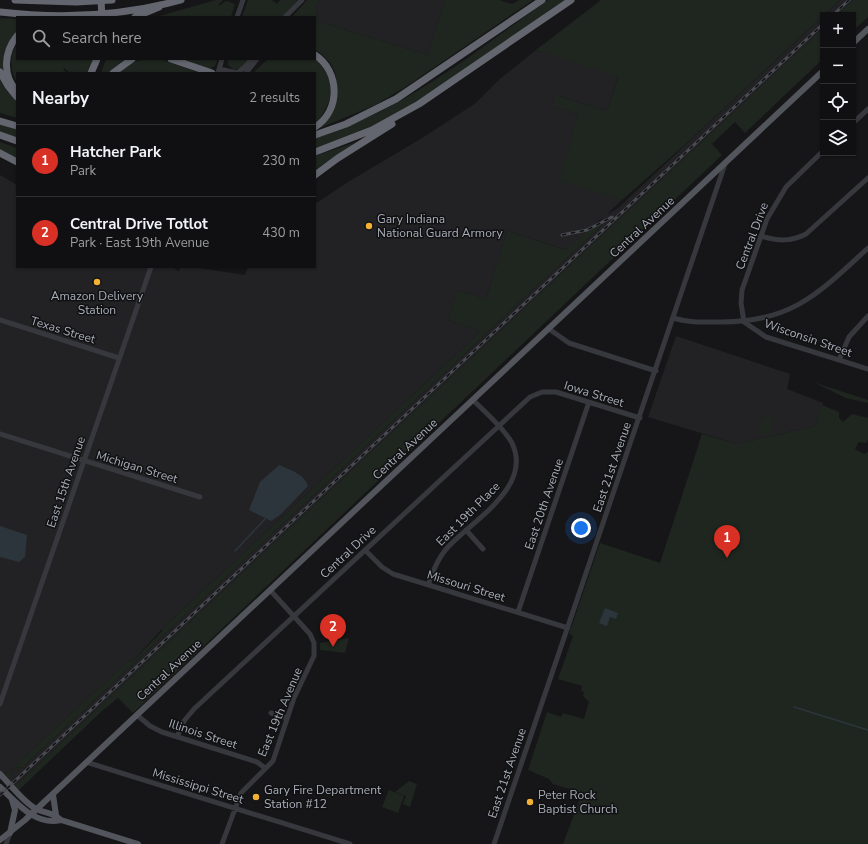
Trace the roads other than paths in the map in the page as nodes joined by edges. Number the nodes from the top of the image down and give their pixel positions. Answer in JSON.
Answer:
{"nodes":[{"id":1,"x":15,"y":0,"type":"edge"},
{"id":2,"x":97,"y":0,"type":"edge"},
{"id":3,"x":101,"y":0,"type":"edge"},
{"id":4,"x":112,"y":0,"type":"edge"},
{"id":5,"x":181,"y":0,"type":"edge"},
{"id":6,"x":243,"y":0,"type":"edge"},
{"id":7,"x":302,"y":0,"type":"edge"},
{"id":8,"x":542,"y":0,"type":"edge"},
{"id":9,"x":571,"y":0,"type":"edge"},
{"id":10,"x":166,"y":4,"type":"junction"},
{"id":11,"x":0,"y":12,"type":"edge"},
{"id":12,"x":98,"y":16,"type":"edge"},
{"id":13,"x":102,"y":16,"type":"edge"},
{"id":14,"x":137,"y":16,"type":"edge"},
{"id":15,"x":237,"y":16,"type":"edge"},
{"id":16,"x":286,"y":16,"type":"edge"},
{"id":17,"x":290,"y":16,"type":"edge"},
{"id":18,"x":868,"y":29,"type":"edge"},
{"id":19,"x":16,"y":38,"type":"edge"},
{"id":20,"x":856,"y":40,"type":"edge"},
{"id":21,"x":316,"y":56,"type":"edge"},
{"id":22,"x":97,"y":60,"type":"edge"},
{"id":23,"x":101,"y":60,"type":"edge"},
{"id":24,"x":131,"y":60,"type":"edge"},
{"id":25,"x":174,"y":60,"type":"edge"},
{"id":26,"x":222,"y":60,"type":"edge"},
{"id":27,"x":251,"y":60,"type":"edge"},
{"id":28,"x":256,"y":60,"type":"edge"},
{"id":29,"x":218,"y":71,"type":"edge"},
{"id":30,"x":0,"y":72,"type":"edge"},
{"id":31,"x":91,"y":72,"type":"edge"},
{"id":32,"x":96,"y":72,"type":"edge"},
{"id":33,"x":114,"y":72,"type":"edge"},
{"id":34,"x":209,"y":72,"type":"edge"},
{"id":35,"x":238,"y":72,"type":"edge"},
{"id":36,"x":247,"y":72,"type":"edge"},
{"id":37,"x":820,"y":74,"type":"edge"},
{"id":38,"x":16,"y":90,"type":"edge"},
{"id":39,"x":16,"y":96,"type":"edge"},
{"id":40,"x":419,"y":104,"type":"junction"},
{"id":41,"x":868,"y":109,"type":"edge"},
{"id":42,"x":856,"y":120,"type":"edge"},
{"id":43,"x":0,"y":121,"type":"edge"},
{"id":44,"x":16,"y":126,"type":"edge"},
{"id":45,"x":316,"y":126,"type":"edge"},
{"id":46,"x":0,"y":135,"type":"edge"},
{"id":47,"x":316,"y":135,"type":"edge"},
{"id":48,"x":16,"y":141,"type":"edge"},
{"id":49,"x":316,"y":152,"type":"edge"},
{"id":50,"x":0,"y":153,"type":"edge"},
{"id":51,"x":820,"y":155,"type":"edge"},
{"id":52,"x":16,"y":161,"type":"edge"},
{"id":53,"x":725,"y":164,"type":"junction"},
{"id":54,"x":316,"y":173,"type":"edge"},
{"id":55,"x":868,"y":178,"type":"edge"},
{"id":56,"x":761,"y":236,"type":"junction"},
{"id":57,"x":868,"y":248,"type":"edge"},
{"id":58,"x":151,"y":268,"type":"edge"},
{"id":59,"x":868,"y":316,"type":"edge"},
{"id":60,"x":673,"y":318,"type":"junction"},
{"id":61,"x":0,"y":320,"type":"edge"},
{"id":62,"x":744,"y":322,"type":"junction"},
{"id":63,"x":549,"y":329,"type":"junction"},
{"id":64,"x":119,"y":358,"type":"junction"},
{"id":65,"x":839,"y":360,"type":"junction"},
{"id":66,"x":868,"y":369,"type":"edge"},
{"id":67,"x":656,"y":370,"type":"junction"},
{"id":68,"x":542,"y":392,"type":"joint"},
{"id":69,"x":473,"y":400,"type":"junction"},
{"id":70,"x":589,"y":402,"type":"junction"},
{"id":71,"x":640,"y":418,"type":"junction"},
{"id":72,"x":498,"y":426,"type":"junction"},
{"id":73,"x":0,"y":434,"type":"edge"},
{"id":74,"x":84,"y":460,"type":"junction"},
{"id":75,"x":200,"y":497,"type":"dead end"},
{"id":76,"x":466,"y":530,"type":"junction"},
{"id":77,"x":483,"y":549,"type":"dead end"},
{"id":78,"x":365,"y":550,"type":"junction"},
{"id":79,"x":428,"y":585,"type":"junction"},
{"id":80,"x":270,"y":590,"type":"junction"},
{"id":81,"x":518,"y":612,"type":"junction"},
{"id":82,"x":295,"y":616,"type":"junction"},
{"id":83,"x":568,"y":628,"type":"junction"},
{"id":84,"x":0,"y":704,"type":"edge"},
{"id":85,"x":271,"y":713,"type":"dead end"},
{"id":86,"x":137,"y":715,"type":"junction"},
{"id":87,"x":287,"y":718,"type":"junction"},
{"id":88,"x":177,"y":737,"type":"junction"},
{"id":89,"x":86,"y":762,"type":"junction"},
{"id":90,"x":265,"y":768,"type":"junction"},
{"id":91,"x":0,"y":774,"type":"edge"},
{"id":92,"x":0,"y":786,"type":"edge"},
{"id":93,"x":52,"y":794,"type":"junction"},
{"id":94,"x":12,"y":799,"type":"junction"},
{"id":95,"x":235,"y":808,"type":"junction"},
{"id":96,"x":37,"y":809,"type":"junction"},
{"id":97,"x":31,"y":815,"type":"junction"},
{"id":98,"x":56,"y":815,"type":"junction"},
{"id":99,"x":61,"y":820,"type":"junction"},
{"id":100,"x":10,"y":833,"type":"junction"},
{"id":101,"x":0,"y":840,"type":"edge"},
{"id":102,"x":6,"y":844,"type":"edge"},
{"id":103,"x":138,"y":844,"type":"edge"},
{"id":104,"x":222,"y":844,"type":"edge"},
{"id":105,"x":350,"y":844,"type":"edge"},
{"id":106,"x":494,"y":844,"type":"edge"}],
"edges":[{"from":1,"to":4,"type":"highway"},
{"from":2,"to":12,"type":"highway"},
{"from":3,"to":13,"type":"highway","bridge":true},
{"from":5,"to":10,"type":"highway"},
{"from":6,"to":15,"type":"street"},
{"from":7,"to":16,"type":"street"},
{"from":7,"to":17,"type":"street"},
{"from":8,"to":47,"type":"highway"},
{"from":9,"to":40,"type":"highway"},
{"from":10,"to":11,"type":"highway"},
{"from":10,"to":14,"type":"highway"},
{"from":18,"to":20,"type":"main road"},
{"from":19,"to":38,"type":"highway"},
{"from":21,"to":45,"type":"highway"},
{"from":22,"to":31,"type":"highway"},
{"from":23,"to":32,"type":"highway"},
{"from":24,"to":33,"type":"highway"},
{"from":25,"to":34,"type":"highway"},
{"from":26,"to":29,"type":"street"},
{"from":27,"to":35,"type":"street"},
{"from":28,"to":36,"type":"street"},
{"from":30,"to":39,"type":"highway"},
{"from":37,"to":53,"type":"main road","name":"Central Avenue"},
{"from":40,"to":49,"type":"highway"},
{"from":40,"to":54,"type":"highway"},
{"from":41,"to":42,"type":"street"},
{"from":43,"to":44,"type":"highway"},
{"from":46,"to":48,"type":"highway"},
{"from":50,"to":52,"type":"highway"},
{"from":51,"to":56,"type":"street","name":"Central Drive"},
{"from":53,"to":60,"type":"street","name":"East 21st Avenue"},
{"from":53,"to":63,"type":"main road","name":"Central Avenue"},
{"from":55,"to":56,"type":"street"},
{"from":56,"to":62,"type":"street","name":"Central Drive"},
{"from":57,"to":62,"type":"street"},
{"from":58,"to":64,"type":"street","name":"East 15th Avenue"},
{"from":59,"to":65,"type":"street"},
{"from":60,"to":62,"type":"street"},
{"from":60,"to":67,"type":"street","name":"East 21st Avenue"},
{"from":61,"to":64,"type":"street","name":"Texas Street"},
{"from":62,"to":65,"type":"street","name":"Wisconsin Street"},
{"from":63,"to":67,"type":"street"},
{"from":63,"to":69,"type":"main road","name":"Central Avenue"},
{"from":64,"to":74,"type":"street","name":"East 15th Avenue"},
{"from":65,"to":66,"type":"street","name":"Wisconsin Street"},
{"from":67,"to":71,"type":"street","name":"East 21st Avenue"},
{"from":68,"to":70,"type":"street","name":"Iowa Street"},
{"from":68,"to":72,"type":"street","name":"Central Drive"},
{"from":69,"to":72,"type":"street","name":"East 19th Place"},
{"from":69,"to":80,"type":"main road","name":"Central Avenue"},
{"from":70,"to":71,"type":"street","name":"Iowa Street"},
{"from":70,"to":81,"type":"street","name":"East 20th Avenue"},
{"from":71,"to":83,"type":"street","name":"East 21st Avenue"},
{"from":72,"to":76,"type":"street","name":"East 19th Place"},
{"from":72,"to":78,"type":"street","name":"Central Drive"},
{"from":73,"to":74,"type":"street","name":"Michigan Street"},
{"from":74,"to":75,"type":"street","name":"Michigan Street"},
{"from":74,"to":84,"type":"street","name":"East 15th Avenue"},
{"from":76,"to":77,"type":"street"},
{"from":76,"to":79,"type":"street","name":"East 19th Place"},
{"from":78,"to":79,"type":"street","name":"Missouri Street"},
{"from":78,"to":82,"type":"street","name":"Central Drive"},
{"from":79,"to":81,"type":"street","name":"Missouri Street"},
{"from":80,"to":82,"type":"street","name":"East 19th Avenue"},
{"from":80,"to":86,"type":"main road","name":"Central Avenue"},
{"from":81,"to":83,"type":"street","name":"Missouri Street"},
{"from":82,"to":87,"type":"street","name":"East 19th Avenue"},
{"from":82,"to":88,"type":"street","name":"Central Drive"},
{"from":83,"to":106,"type":"street","name":"East 21st Avenue"},
{"from":85,"to":87,"type":"street"},
{"from":86,"to":88,"type":"street","name":"Illinois Street"},
{"from":86,"to":89,"type":"main road","name":"Central Avenue"},
{"from":87,"to":90,"type":"street","name":"East 19th Avenue"},
{"from":88,"to":90,"type":"street","name":"Illinois Street"},
{"from":89,"to":93,"type":"main road","name":"Central Avenue"},
{"from":89,"to":95,"type":"street","name":"Mississippi Street"},
{"from":90,"to":95,"type":"street","name":"East 19th Avenue"},
{"from":91,"to":96,"type":"main road"},
{"from":92,"to":94,"type":"main road"},
{"from":93,"to":96,"type":"main road","name":"Central Avenue"},
{"from":93,"to":98,"type":"main road"},
{"from":94,"to":97,"type":"main road"},
{"from":94,"to":100,"type":"main road"},
{"from":95,"to":104,"type":"street","name":"East 19th Avenue"},
{"from":95,"to":105,"type":"street","name":"Mississippi Street"},
{"from":96,"to":97,"type":"main road","name":"Central Avenue"},
{"from":96,"to":98,"type":"main road"},
{"from":97,"to":99,"type":"main road"},
{"from":97,"to":100,"type":"main road","name":"Central Avenue"},
{"from":98,"to":99,"type":"main road"},
{"from":99,"to":103,"type":"main road"},
{"from":100,"to":101,"type":"main road","name":"Central Avenue"},
{"from":100,"to":102,"type":"street"}]}
